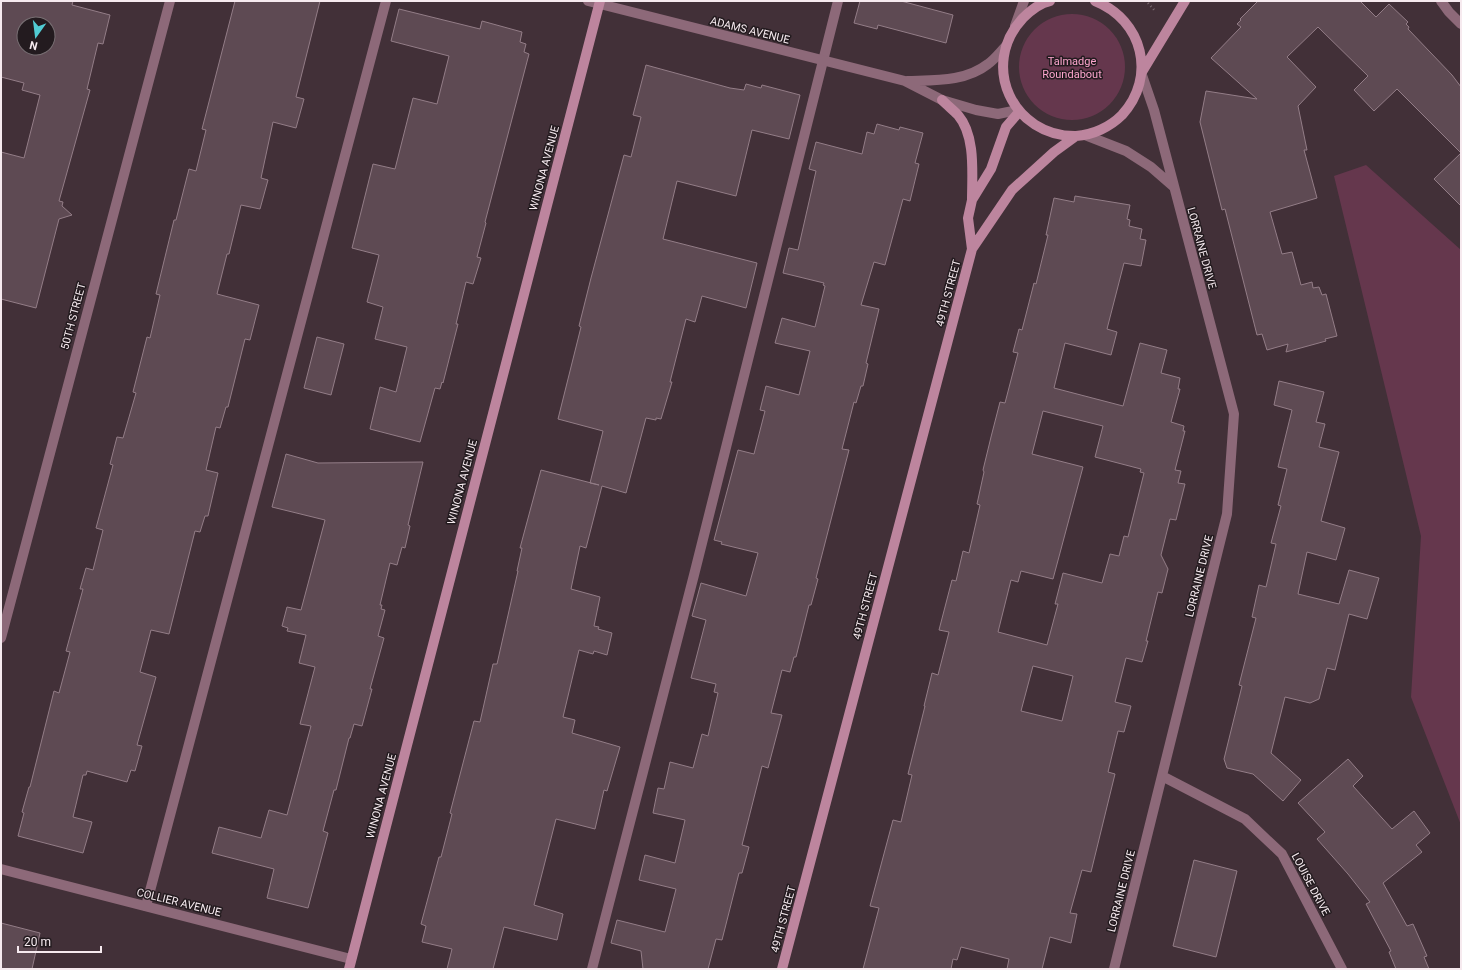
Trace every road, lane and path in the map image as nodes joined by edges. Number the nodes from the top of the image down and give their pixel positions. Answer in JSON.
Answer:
{"nodes":[{"id":1,"x":170,"y":1,"type":"edge"},
{"id":2,"x":386,"y":1,"type":"edge"},
{"id":3,"x":588,"y":1,"type":"edge"},
{"id":4,"x":838,"y":1,"type":"edge"},
{"id":5,"x":1024,"y":1,"type":"edge"},
{"id":6,"x":1050,"y":1,"type":"edge"},
{"id":7,"x":1111,"y":1,"type":"edge"},
{"id":8,"x":1185,"y":1,"type":"edge"},
{"id":9,"x":1442,"y":1,"type":"edge"},
{"id":10,"x":599,"y":2,"type":"edge"},
{"id":11,"x":1097,"y":2,"type":"edge"},
{"id":12,"x":1461,"y":24,"type":"edge"},
{"id":13,"x":1015,"y":26,"type":"junction"},
{"id":14,"x":1006,"y":46,"type":"junction"},
{"id":15,"x":823,"y":61,"type":"junction"},
{"id":16,"x":1142,"y":74,"type":"junction"},
{"id":17,"x":905,"y":82,"type":"junction"},
{"id":18,"x":942,"y":100,"type":"junction"},
{"id":19,"x":1018,"y":111,"type":"junction"},
{"id":20,"x":1080,"y":135,"type":"junction"},
{"id":21,"x":1174,"y":187,"type":"junction"},
{"id":22,"x":972,"y":200,"type":"junction"},
{"id":23,"x":972,"y":249,"type":"junction"},
{"id":24,"x":1,"y":638,"type":"edge"},
{"id":25,"x":1162,"y":776,"type":"junction"},
{"id":26,"x":1,"y":869,"type":"edge"},
{"id":27,"x":146,"y":906,"type":"junction"},
{"id":28,"x":350,"y":964,"type":"edge"},
{"id":29,"x":592,"y":969,"type":"edge"},
{"id":30,"x":782,"y":969,"type":"edge"},
{"id":31,"x":1114,"y":969,"type":"edge"},
{"id":32,"x":1342,"y":969,"type":"edge"}],
"edges":[{"from":1,"to":24,"type":"street","name":"50TH STREET"},
{"from":2,"to":27,"type":"street"},
{"from":3,"to":10,"type":"street","name":"ADAMS AVENUE"},
{"from":4,"to":15,"type":"street"},
{"from":5,"to":13,"type":"street"},
{"from":6,"to":13,"type":"street"},
{"from":7,"to":11,"type":"street"},
{"from":8,"to":16,"type":"street"},
{"from":9,"to":12,"type":"street"},
{"from":10,"to":15,"type":"street","name":"ADAMS AVENUE"},
{"from":10,"to":28,"type":"street","name":"WINONA AVENUE"},
{"from":11,"to":16,"type":"street"},
{"from":13,"to":14,"type":"street"},
{"from":14,"to":17,"type":"street","name":"ADAMS AVENUE"},
{"from":14,"to":19,"type":"street"},
{"from":15,"to":17,"type":"street","name":"ADAMS AVENUE"},
{"from":15,"to":29,"type":"street"},
{"from":16,"to":20,"type":"street"},
{"from":16,"to":21,"type":"street","name":"LORRAINE DRIVE"},
{"from":17,"to":18,"type":"street","name":"ADAMS AVENUE"},
{"from":18,"to":19,"type":"street","name":"ADAMS AVENUE"},
{"from":18,"to":22,"type":"street"},
{"from":19,"to":20,"type":"street"},
{"from":19,"to":22,"type":"street","name":"49TH STREET"},
{"from":20,"to":21,"type":"street"},
{"from":20,"to":23,"type":"street","name":"49TH STREET"},
{"from":21,"to":25,"type":"street","name":"LORRAINE DRIVE"},
{"from":22,"to":23,"type":"street","name":"49TH STREET"},
{"from":23,"to":30,"type":"street","name":"49TH STREET"},
{"from":25,"to":31,"type":"street","name":"LORRAINE DRIVE"},
{"from":25,"to":32,"type":"street","name":"LOUISE DRIVE"},
{"from":26,"to":27,"type":"street","name":"COLLIER AVENUE"},
{"from":27,"to":28,"type":"street","name":"COLLIER AVENUE"}]}
